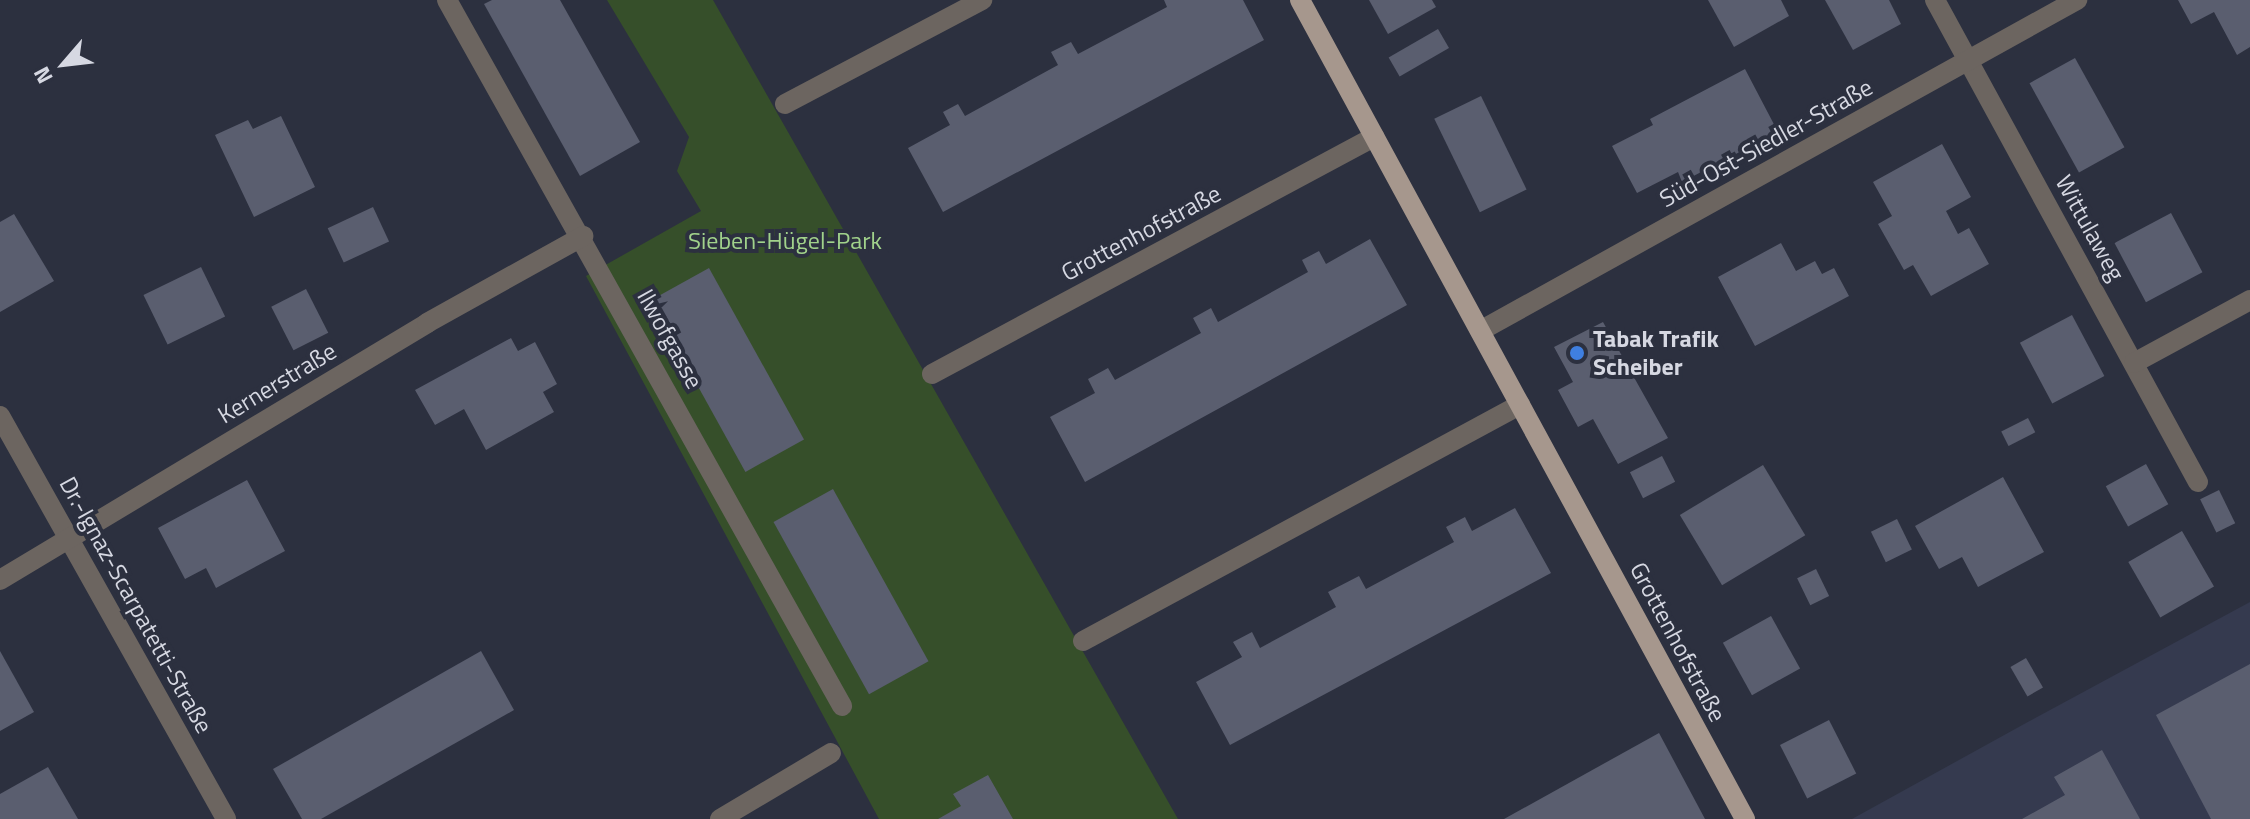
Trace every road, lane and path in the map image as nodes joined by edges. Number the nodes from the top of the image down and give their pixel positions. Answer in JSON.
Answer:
{"nodes":[{"id":1,"x":447,"y":0,"type":"edge"},
{"id":2,"x":982,"y":0,"type":"edge"},
{"id":3,"x":1300,"y":0,"type":"edge"},
{"id":4,"x":1935,"y":0,"type":"edge"},
{"id":5,"x":2077,"y":0,"type":"edge"},
{"id":6,"x":1969,"y":61,"type":"junction"},
{"id":7,"x":785,"y":104,"type":"dead end"},
{"id":8,"x":1374,"y":137,"type":"junction"},
{"id":9,"x":583,"y":236,"type":"junction"},
{"id":10,"x":2250,"y":300,"type":"edge"},
{"id":11,"x":1480,"y":331,"type":"junction"},
{"id":12,"x":2134,"y":363,"type":"junction"},
{"id":13,"x":932,"y":374,"type":"dead end"},
{"id":14,"x":1520,"y":405,"type":"junction"},
{"id":15,"x":0,"y":416,"type":"edge"},
{"id":16,"x":2198,"y":482,"type":"dead end"},
{"id":17,"x":69,"y":539,"type":"junction"},
{"id":18,"x":0,"y":580,"type":"edge"},
{"id":19,"x":1083,"y":641,"type":"dead end"},
{"id":20,"x":842,"y":706,"type":"dead end"},
{"id":21,"x":831,"y":753,"type":"dead end"},
{"id":22,"x":226,"y":819,"type":"edge"},
{"id":23,"x":720,"y":819,"type":"edge"},
{"id":24,"x":1745,"y":819,"type":"edge"}],
"edges":[{"from":1,"to":9,"type":"street","name":"Ilwofgasse"},
{"from":2,"to":7,"type":"street"},
{"from":3,"to":8,"type":"main road","name":"Grottenhofstraße"},
{"from":4,"to":6,"type":"street","name":"Wittulaweg"},
{"from":5,"to":6,"type":"street","name":"Süd-Ost-Siedler-Straße"},
{"from":6,"to":11,"type":"street","name":"Süd-Ost-Siedler-Straße"},
{"from":6,"to":12,"type":"street","name":"Wittulaweg"},
{"from":8,"to":11,"type":"main road","name":"Grottenhofstraße"},
{"from":8,"to":13,"type":"street","name":"Grottenhofstraße"},
{"from":9,"to":17,"type":"street","name":"Kernerstraße"},
{"from":9,"to":20,"type":"street","name":"Ilwofgasse"},
{"from":10,"to":12,"type":"street"},
{"from":11,"to":14,"type":"main road","name":"Grottenhofstraße"},
{"from":12,"to":16,"type":"street","name":"Wittulaweg"},
{"from":14,"to":19,"type":"street"},
{"from":14,"to":24,"type":"main road","name":"Grottenhofstraße"},
{"from":15,"to":17,"type":"street","name":"Dr.-Ignaz-Scarpatetti-Straße"},
{"from":17,"to":18,"type":"street","name":"Kernerstraße"},
{"from":17,"to":22,"type":"street","name":"Dr.-Ignaz-Scarpatetti-Straße"},
{"from":21,"to":23,"type":"street"}]}
